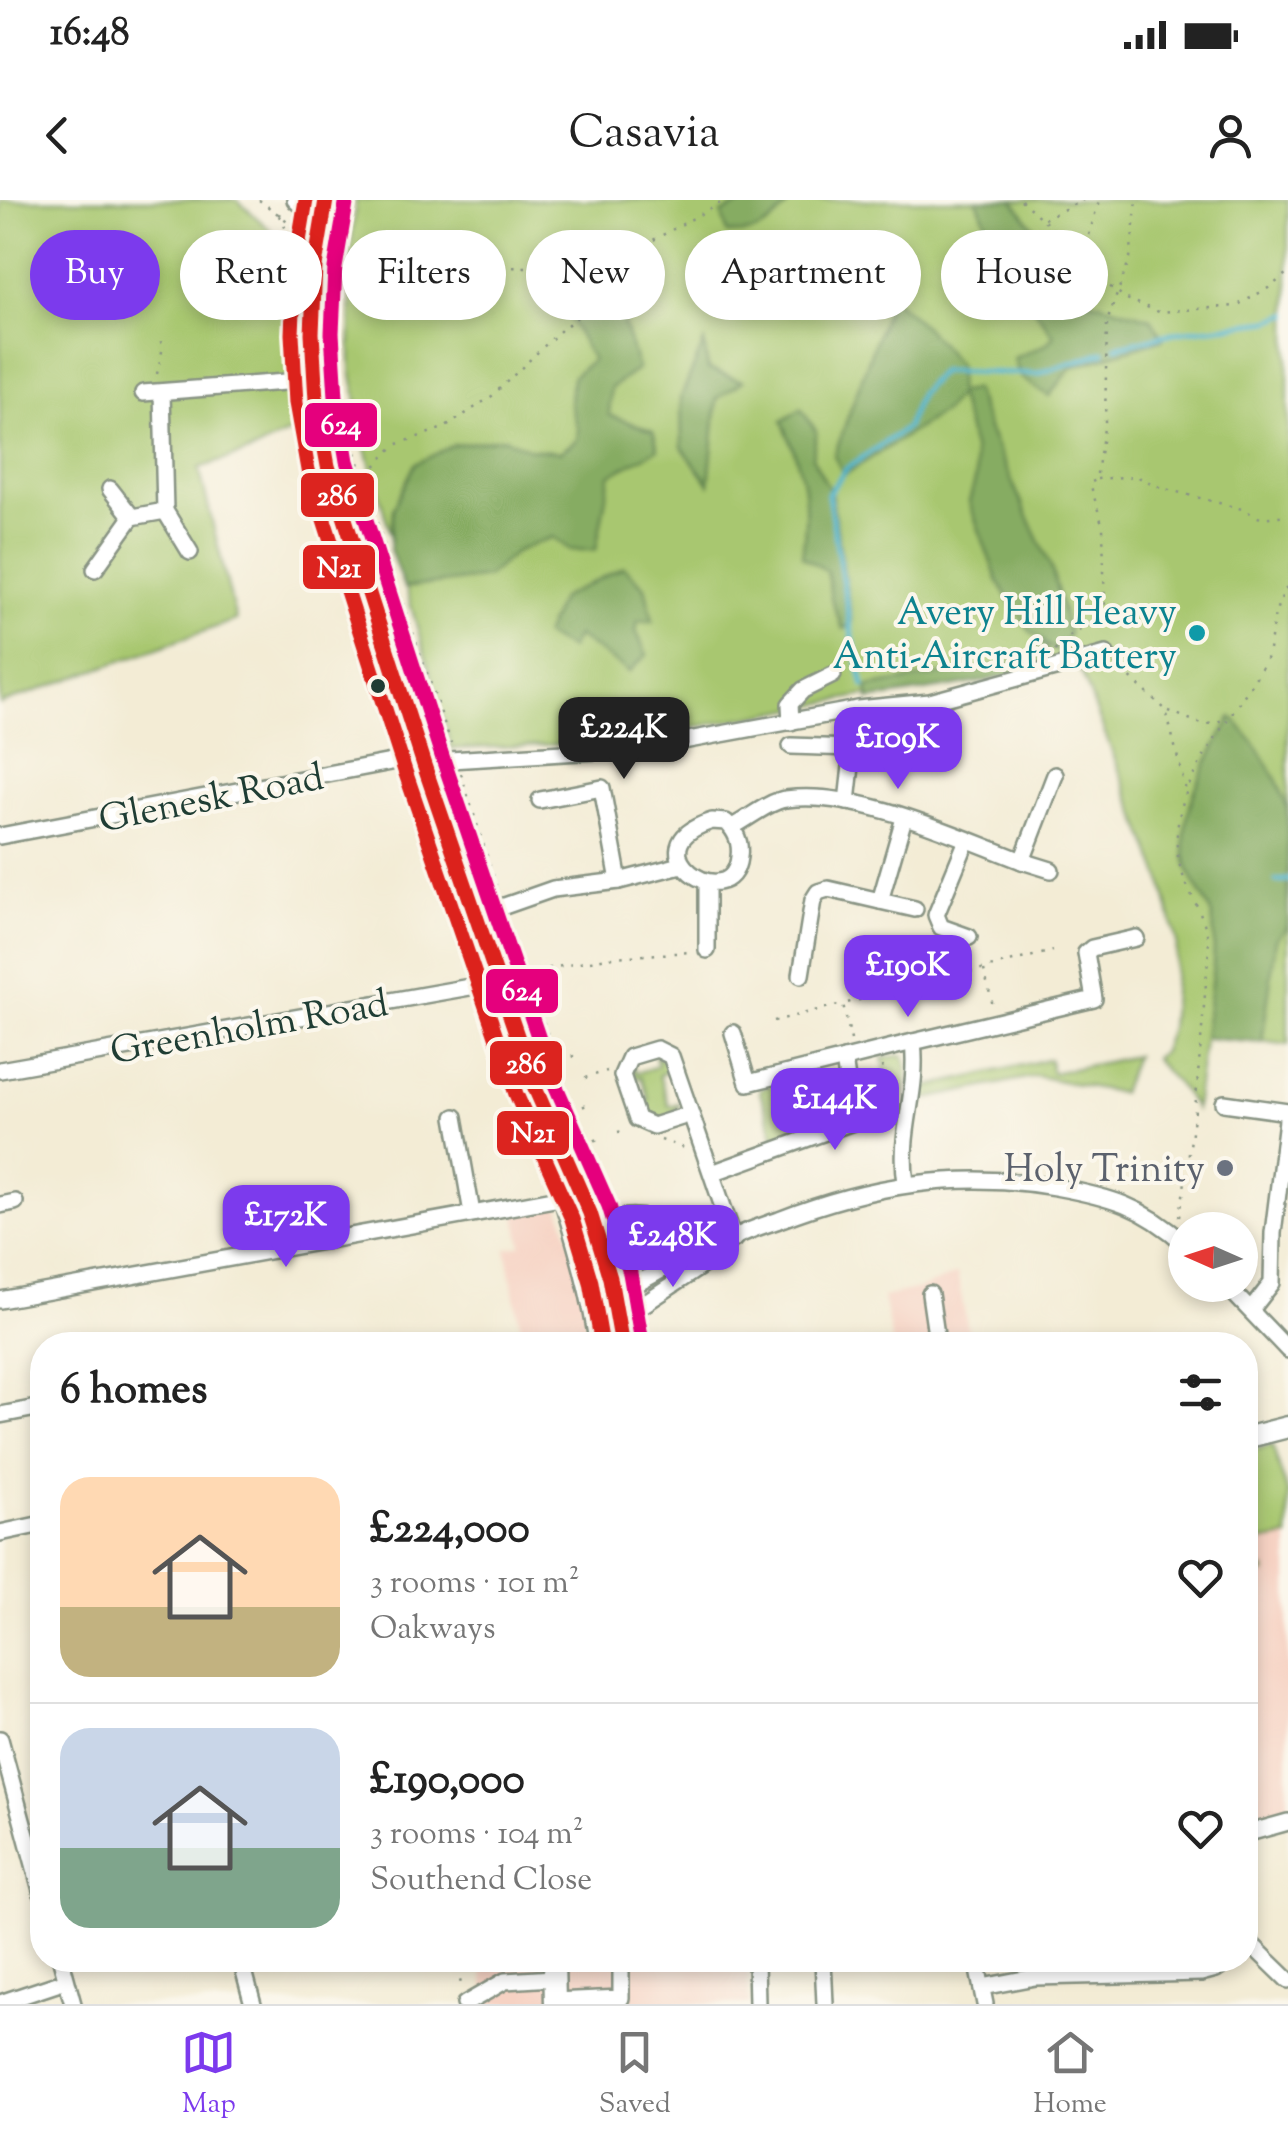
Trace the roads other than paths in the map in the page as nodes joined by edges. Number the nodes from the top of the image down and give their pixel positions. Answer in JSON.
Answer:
{"nodes":[{"id":1,"x":294,"y":200,"type":"edge"},
{"id":2,"x":325,"y":207,"type":"edge"},
{"id":3,"x":312,"y":380,"type":"junction"},
{"id":4,"x":110,"y":488,"type":"dead end"},
{"id":5,"x":164,"y":511,"type":"junction"},
{"id":6,"x":132,"y":517,"type":"junction"},
{"id":7,"x":190,"y":552,"type":"dead end"},
{"id":8,"x":95,"y":569,"type":"dead end"},
{"id":9,"x":1106,"y":654,"type":"road end"},
{"id":10,"x":832,"y":675,"type":"dead end"},
{"id":11,"x":790,"y":722,"type":"junction"},
{"id":12,"x":791,"y":746,"type":"dead end"},
{"id":13,"x":423,"y":761,"type":"junction"},
{"id":14,"x":1054,"y":775,"type":"dead end"},
{"id":15,"x":540,"y":800,"type":"dead end"},
{"id":16,"x":848,"y":802,"type":"junction"},
{"id":17,"x":904,"y":818,"type":"junction"},
{"id":18,"x":732,"y":827,"type":"junction"},
{"id":19,"x":0,"y":836,"type":"edge"},
{"id":20,"x":967,"y":840,"type":"junction"},
{"id":21,"x":1022,"y":860,"type":"junction"},
{"id":22,"x":680,"y":865,"type":"junction"},
{"id":23,"x":1051,"y":870,"type":"dead end"},
{"id":24,"x":620,"y":881,"type":"junction"},
{"id":25,"x":707,"y":882,"type":"junction"},
{"id":26,"x":880,"y":900,"type":"junction"},
{"id":27,"x":915,"y":908,"type":"dead end"},
{"id":28,"x":476,"y":916,"type":"junction"},
{"id":29,"x":968,"y":937,"type":"dead end"},
{"id":30,"x":1136,"y":938,"type":"dead end"},
{"id":31,"x":707,"y":950,"type":"road end"},
{"id":32,"x":802,"y":975,"type":"dead end"},
{"id":33,"x":498,"y":982,"type":"junction"},
{"id":34,"x":732,"y":1033,"type":"dead end"},
{"id":35,"x":913,"y":1042,"type":"junction"},
{"id":36,"x":850,"y":1058,"type":"junction"},
{"id":37,"x":0,"y":1070,"type":"edge"},
{"id":38,"x":535,"y":1088,"type":"junction"},
{"id":39,"x":1224,"y":1103,"type":"dead end"},
{"id":40,"x":691,"y":1114,"type":"junction"},
{"id":41,"x":455,"y":1117,"type":"dead end"},
{"id":42,"x":712,"y":1173,"type":"junction"},
{"id":43,"x":906,"y":1183,"type":"junction"},
{"id":44,"x":565,"y":1198,"type":"junction"},
{"id":45,"x":472,"y":1213,"type":"junction"},
{"id":46,"x":596,"y":1224,"type":"junction"},
{"id":47,"x":1168,"y":1231,"type":"edge"},
{"id":48,"x":734,"y":1239,"type":"junction"},
{"id":49,"x":713,"y":1250,"type":"junction"},
{"id":50,"x":690,"y":1254,"type":"junction"},
{"id":51,"x":930,"y":1294,"type":"dead end"},
{"id":52,"x":616,"y":1296,"type":"junction"},
{"id":53,"x":0,"y":1300,"type":"edge"},
{"id":54,"x":1243,"y":1302,"type":"edge"},
{"id":55,"x":1251,"y":1310,"type":"junction"},
{"id":56,"x":595,"y":1312,"type":"junction"},
{"id":57,"x":620,"y":1320,"type":"junction"},
{"id":58,"x":598,"y":1332,"type":"edge"},
{"id":59,"x":621,"y":1332,"type":"edge"},
{"id":60,"x":936,"y":1332,"type":"edge"},
{"id":61,"x":1288,"y":1350,"type":"edge"},
{"id":62,"x":30,"y":1409,"type":"edge"},
{"id":63,"x":0,"y":1415,"type":"edge"},
{"id":64,"x":1288,"y":1428,"type":"edge"},
{"id":65,"x":1258,"y":1435,"type":"edge"},
{"id":66,"x":30,"y":1527,"type":"edge"},
{"id":67,"x":0,"y":1533,"type":"edge"},
{"id":68,"x":0,"y":1739,"type":"edge"},
{"id":69,"x":7,"y":1794,"type":"edge"},
{"id":70,"x":1288,"y":1822,"type":"edge"},
{"id":71,"x":1258,"y":1830,"type":"edge"},
{"id":72,"x":30,"y":1860,"type":"edge"},
{"id":73,"x":1258,"y":1953,"type":"edge"},
{"id":74,"x":63,"y":1972,"type":"edge"},
{"id":75,"x":246,"y":1972,"type":"edge"},
{"id":76,"x":542,"y":1972,"type":"edge"},
{"id":77,"x":554,"y":1972,"type":"edge"},
{"id":78,"x":621,"y":1972,"type":"edge"},
{"id":79,"x":756,"y":1972,"type":"edge"},
{"id":80,"x":823,"y":1972,"type":"edge"},
{"id":81,"x":1207,"y":1972,"type":"edge"},
{"id":82,"x":66,"y":1981,"type":"junction"},
{"id":83,"x":1287,"y":1981,"type":"edge"},
{"id":84,"x":984,"y":1996,"type":"edge"},
{"id":85,"x":554,"y":2003,"type":"edge"},
{"id":86,"x":0,"y":2004,"type":"edge"},
{"id":87,"x":72,"y":2004,"type":"edge"},
{"id":88,"x":253,"y":2004,"type":"edge"},
{"id":89,"x":466,"y":2004,"type":"edge"},
{"id":90,"x":757,"y":2004,"type":"edge"},
{"id":91,"x":824,"y":2004,"type":"edge"}],
"edges":[{"from":1,"to":2,"type":"street"},
{"from":2,"to":3,"type":"main road"},
{"from":3,"to":5,"type":"street"},
{"from":3,"to":13,"type":"main road"},
{"from":4,"to":6,"type":"street"},
{"from":5,"to":6,"type":"street"},
{"from":5,"to":7,"type":"street"},
{"from":6,"to":8,"type":"street"},
{"from":9,"to":11,"type":"street","name":"Glenesk Road"},
{"from":10,"to":11,"type":"street"},
{"from":11,"to":13,"type":"street","name":"Glenesk Road"},
{"from":12,"to":16,"type":"street"},
{"from":13,"to":19,"type":"street","name":"Glenesk Road"},
{"from":13,"to":28,"type":"main road"},
{"from":14,"to":21,"type":"street"},
{"from":15,"to":24,"type":"street"},
{"from":16,"to":17,"type":"street"},
{"from":16,"to":18,"type":"street"},
{"from":17,"to":20,"type":"street"},
{"from":17,"to":26,"type":"street"},
{"from":18,"to":22,"type":"street"},
{"from":18,"to":25,"type":"street"},
{"from":20,"to":21,"type":"street"},
{"from":20,"to":29,"type":"street"},
{"from":21,"to":23,"type":"street"},
{"from":22,"to":24,"type":"street"},
{"from":22,"to":25,"type":"street"},
{"from":24,"to":28,"type":"street"},
{"from":25,"to":31,"type":"street"},
{"from":26,"to":27,"type":"street"},
{"from":26,"to":32,"type":"street"},
{"from":28,"to":33,"type":"main road"},
{"from":30,"to":35,"type":"street"},
{"from":33,"to":37,"type":"street","name":"Greenholm Road"},
{"from":33,"to":38,"type":"main road"},
{"from":34,"to":36,"type":"street"},
{"from":35,"to":36,"type":"street"},
{"from":35,"to":43,"type":"street"},
{"from":36,"to":42,"type":"street"},
{"from":38,"to":44,"type":"main road"},
{"from":38,"to":46,"type":"main road"},
{"from":39,"to":55,"type":"street"},
{"from":40,"to":40,"type":"street"},
{"from":40,"to":42,"type":"street"},
{"from":41,"to":45,"type":"street"},
{"from":42,"to":48,"type":"street"},
{"from":43,"to":47,"type":"street"},
{"from":43,"to":48,"type":"street"},
{"from":44,"to":45,"type":"street"},
{"from":44,"to":56,"type":"main road"},
{"from":45,"to":53,"type":"street"},
{"from":46,"to":50,"type":"street"},
{"from":46,"to":52,"type":"main road"},
{"from":48,"to":49,"type":"street"},
{"from":49,"to":50,"type":"street"},
{"from":49,"to":57,"type":"street"},
{"from":50,"to":52,"type":"street"},
{"from":51,"to":60,"type":"street"},
{"from":52,"to":56,"type":"street"},
{"from":52,"to":57,"type":"main road"},
{"from":54,"to":55,"type":"street"},
{"from":55,"to":61,"type":"street"},
{"from":56,"to":57,"type":"street"},
{"from":56,"to":58,"type":"main road"},
{"from":57,"to":59,"type":"main road"},
{"from":62,"to":63,"type":"street"},
{"from":64,"to":65,"type":"main road"},
{"from":66,"to":67,"type":"street"},
{"from":68,"to":69,"type":"street"},
{"from":69,"to":72,"type":"street"},
{"from":70,"to":71,"type":"street"},
{"from":73,"to":83,"type":"street"},
{"from":74,"to":82,"type":"street"},
{"from":75,"to":88,"type":"street"},
{"from":76,"to":89,"type":"street"},
{"from":77,"to":85,"type":"main road"},
{"from":78,"to":85,"type":"street"},
{"from":79,"to":90,"type":"street"},
{"from":80,"to":91,"type":"street"},
{"from":81,"to":84,"type":"street"},
{"from":82,"to":86,"type":"street"},
{"from":82,"to":87,"type":"street"}]}
